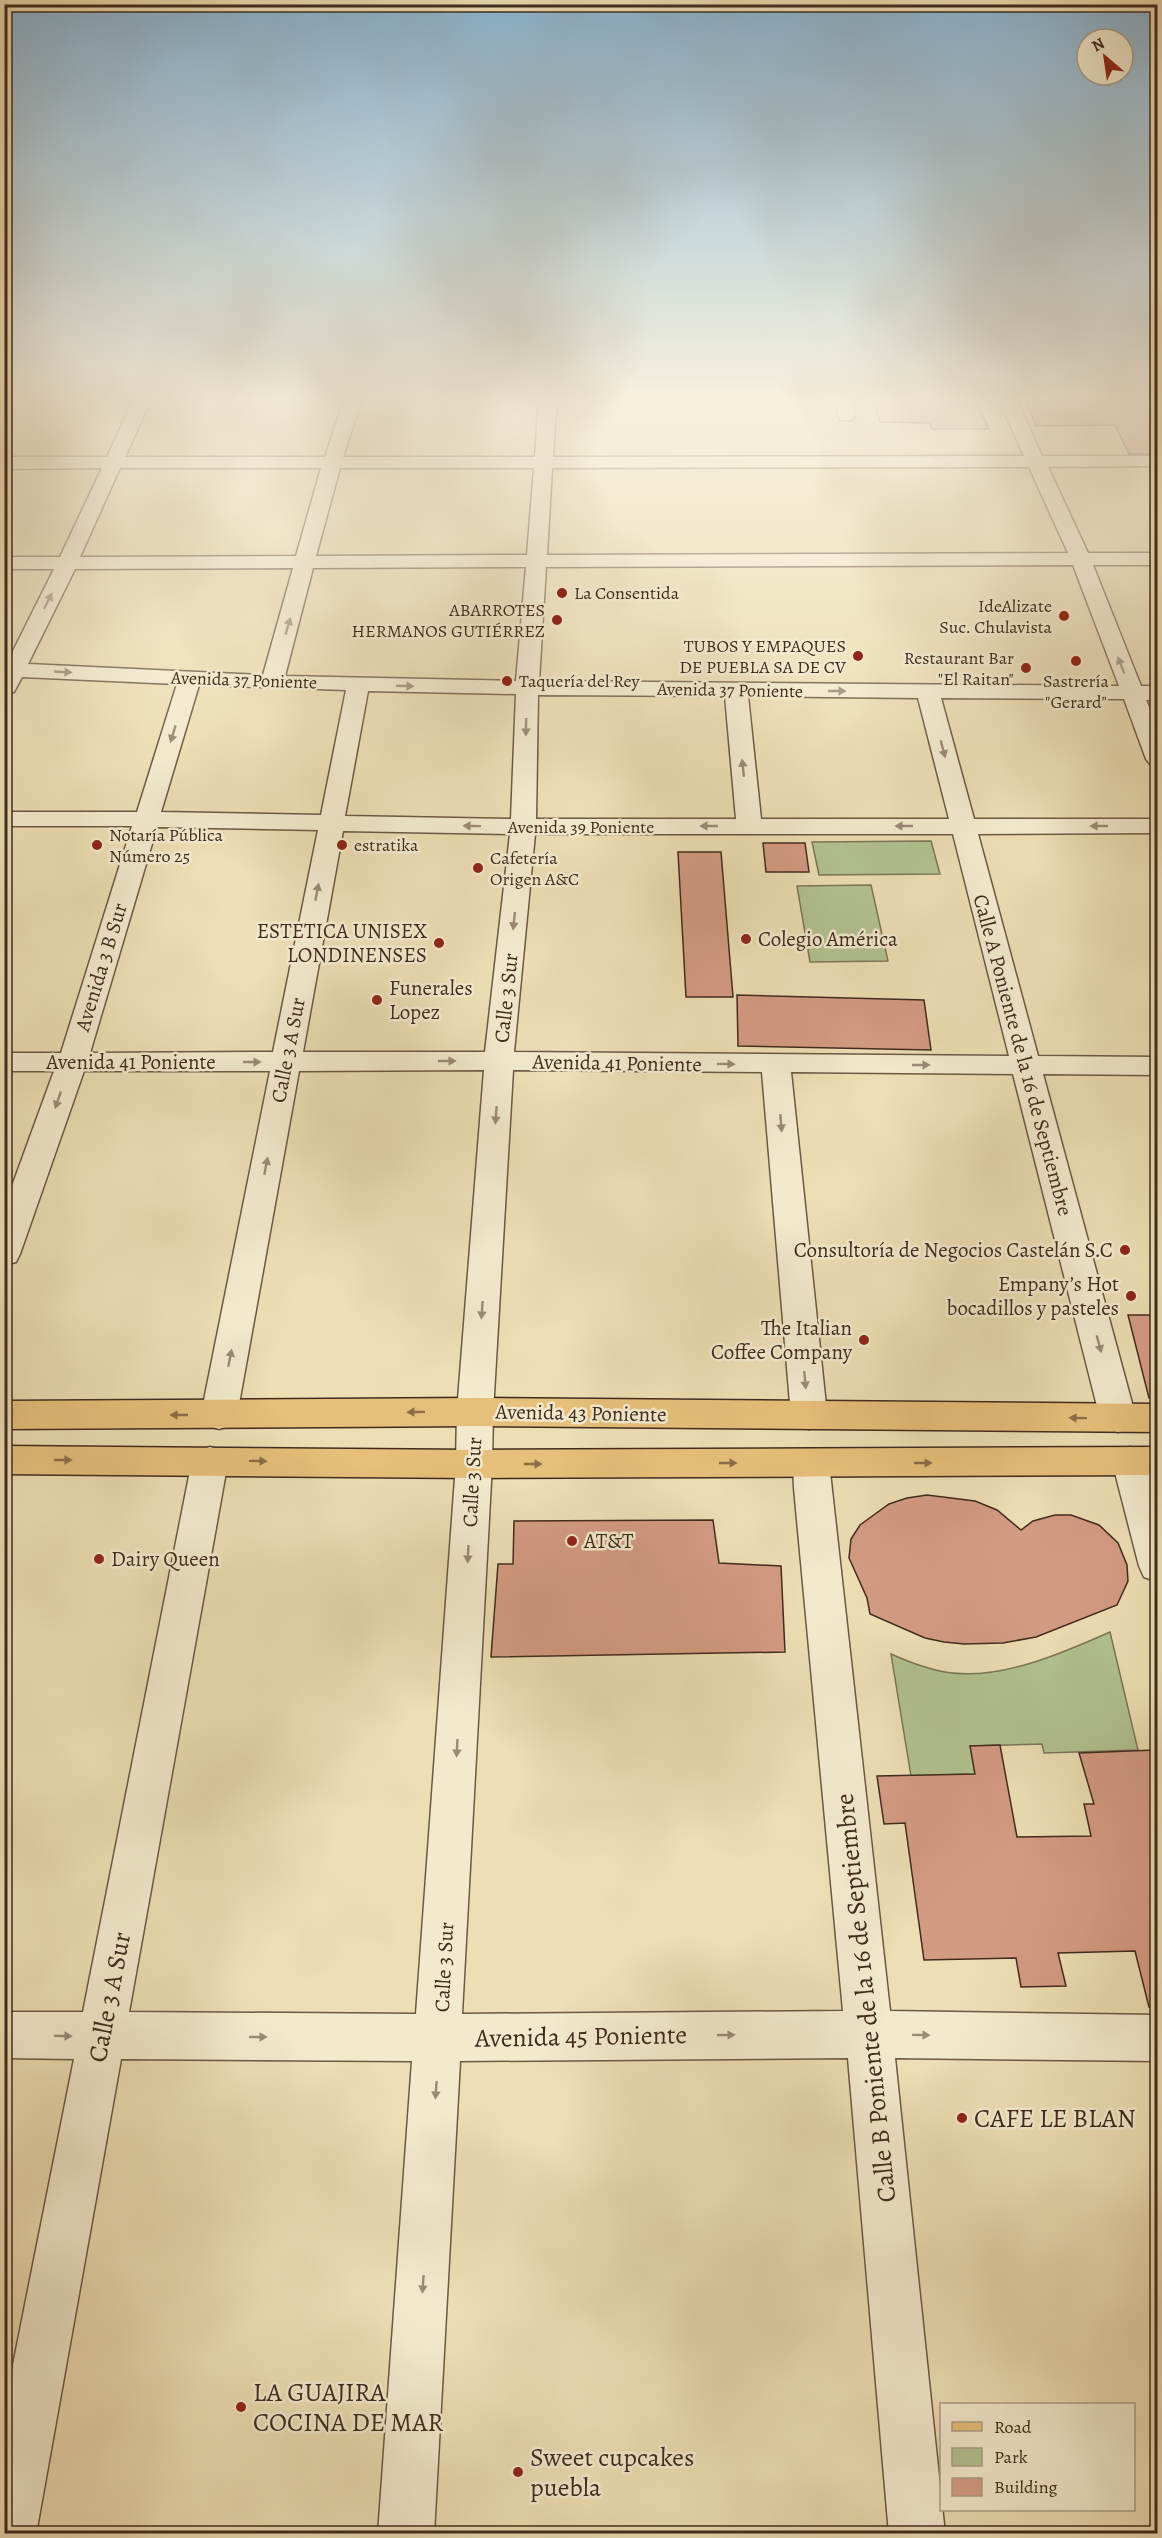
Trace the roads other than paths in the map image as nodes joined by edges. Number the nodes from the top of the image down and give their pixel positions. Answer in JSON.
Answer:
{"nodes":[{"id":1,"x":90,"y":514,"type":"edge"},
{"id":2,"x":318,"y":514,"type":"edge"},
{"id":3,"x":540,"y":514,"type":"edge"},
{"id":4,"x":1060,"y":514,"type":"edge"},
{"id":5,"x":1158,"y":559,"type":"edge"},
{"id":6,"x":1081,"y":560,"type":"junction"},
{"id":7,"x":68,"y":562,"type":"junction"},
{"id":8,"x":306,"y":562,"type":"junction"},
{"id":9,"x":537,"y":562,"type":"junction"},
{"id":10,"x":4,"y":563,"type":"edge"},
{"id":11,"x":9,"y":670,"type":"edge"},
{"id":12,"x":190,"y":678,"type":"junction"},
{"id":13,"x":272,"y":682,"type":"junction"},
{"id":14,"x":358,"y":684,"type":"junction"},
{"id":15,"x":527,"y":688,"type":"junction"},
{"id":16,"x":736,"y":691,"type":"junction"},
{"id":17,"x":4,"y":692,"type":"edge"},
{"id":18,"x":928,"y":692,"type":"junction"},
{"id":19,"x":1131,"y":693,"type":"junction"},
{"id":20,"x":1158,"y":693,"type":"edge"},
{"id":21,"x":1158,"y":759,"type":"edge"},
{"id":22,"x":4,"y":819,"type":"edge"},
{"id":23,"x":148,"y":819,"type":"junction"},
{"id":24,"x":330,"y":823,"type":"junction"},
{"id":25,"x":749,"y":826,"type":"junction"},
{"id":26,"x":963,"y":826,"type":"junction"},
{"id":27,"x":1158,"y":826,"type":"edge"},
{"id":28,"x":523,"y":827,"type":"junction"},
{"id":29,"x":500,"y":1061,"type":"junction"},
{"id":30,"x":4,"y":1062,"type":"edge"},
{"id":31,"x":286,"y":1062,"type":"junction"},
{"id":32,"x":72,"y":1063,"type":"junction"},
{"id":33,"x":776,"y":1065,"type":"junction"},
{"id":34,"x":1027,"y":1066,"type":"junction"},
{"id":35,"x":1158,"y":1066,"type":"edge"},
{"id":36,"x":4,"y":1254,"type":"edge"},
{"id":37,"x":475,"y":1412,"type":"junction"},
{"id":38,"x":4,"y":1415,"type":"edge"},
{"id":39,"x":219,"y":1415,"type":"junction"},
{"id":40,"x":809,"y":1415,"type":"junction"},
{"id":41,"x":1118,"y":1418,"type":"junction"},
{"id":42,"x":1158,"y":1418,"type":"edge"},
{"id":43,"x":4,"y":1460,"type":"edge"},
{"id":44,"x":210,"y":1461,"type":"junction"},
{"id":45,"x":1144,"y":1461,"type":"edge"},
{"id":46,"x":811,"y":1463,"type":"junction"},
{"id":47,"x":474,"y":1464,"type":"junction"},
{"id":48,"x":1158,"y":1566,"type":"edge"},
{"id":49,"x":869,"y":2034,"type":"junction"},
{"id":50,"x":4,"y":2035,"type":"edge"},
{"id":51,"x":102,"y":2037,"type":"junction"},
{"id":52,"x":439,"y":2038,"type":"junction"},
{"id":53,"x":1158,"y":2038,"type":"edge"},
{"id":54,"x":8,"y":2534,"type":"edge"},
{"id":55,"x":406,"y":2534,"type":"edge"},
{"id":56,"x":917,"y":2534,"type":"edge"}],
"edges":[{"from":1,"to":7,"type":"street"},
{"from":2,"to":8,"type":"street"},
{"from":3,"to":9,"type":"street","name":"Calle 3 Sur"},
{"from":4,"to":6,"type":"street"},
{"from":5,"to":6,"type":"street"},
{"from":6,"to":9,"type":"street"},
{"from":19,"to":6,"type":"street","one_way":true},
{"from":7,"to":8,"type":"street"},
{"from":7,"to":10,"type":"street"},
{"from":11,"to":7,"type":"street","one_way":true},
{"from":8,"to":9,"type":"street"},
{"from":13,"to":8,"type":"street","one_way":true},
{"from":9,"to":15,"type":"street","name":"Calle 3 Sur"},
{"from":11,"to":12,"type":"street","name":"Avenida 37 Poniente","one_way":true},
{"from":11,"to":17,"type":"street"},
{"from":12,"to":13,"type":"street","name":"Avenida 37 Poniente"},
{"from":12,"to":23,"type":"street","name":"Avenida 3 B Sur","one_way":true},
{"from":13,"to":14,"type":"street","name":"Avenida 37 Poniente"},
{"from":14,"to":15,"type":"street","name":"Avenida 37 Poniente","one_way":true},
{"from":14,"to":24,"type":"street","name":"Calle 3 A Sur"},
{"from":15,"to":16,"type":"street","name":"Avenida 37 Poniente"},
{"from":15,"to":28,"type":"street","name":"Calle 3 Sur","one_way":true},
{"from":16,"to":18,"type":"street","name":"Avenida 37 Poniente","one_way":true},
{"from":25,"to":16,"type":"street","one_way":true},
{"from":18,"to":19,"type":"street","name":"Avenida 37 Poniente"},
{"from":18,"to":26,"type":"street","name":"Calle A Poniente de la 16 de Septiembre","one_way":true},
{"from":19,"to":20,"type":"street","name":"Avenida 37 Poniente"},
{"from":19,"to":21,"type":"street"},
{"from":22,"to":23,"type":"street","name":"Avenida 39 Poniente"},
{"from":23,"to":24,"type":"street","name":"Avenida 39 Poniente"},
{"from":23,"to":32,"type":"street","name":"Avenida 3 B Sur"},
{"from":28,"to":24,"type":"street","name":"Avenida 39 Poniente","one_way":true},
{"from":31,"to":24,"type":"street","name":"Calle 3 A Sur","one_way":true},
{"from":26,"to":25,"type":"street","name":"Avenida 39 Poniente","one_way":true},
{"from":25,"to":28,"type":"street","name":"Avenida 39 Poniente","one_way":true},
{"from":27,"to":26,"type":"street","name":"Avenida 39 Poniente","one_way":true},
{"from":26,"to":34,"type":"street","name":"Calle A Poniente de la 16 de Septiembre"},
{"from":28,"to":29,"type":"street","name":"Calle 3 Sur","one_way":true},
{"from":31,"to":29,"type":"street","name":"Avenida 41 Poniente","one_way":true},
{"from":29,"to":33,"type":"street","name":"Avenida 41 Poniente","one_way":true},
{"from":29,"to":37,"type":"street","name":"Calle 3 Sur","one_way":true},
{"from":30,"to":32,"type":"street","name":"Avenida 41 Poniente"},
{"from":32,"to":31,"type":"street","name":"Avenida 41 Poniente","one_way":true},
{"from":39,"to":31,"type":"street","name":"Calle 3 A Sur","one_way":true},
{"from":32,"to":36,"type":"street","name":"Avenida 3 B Sur","one_way":true},
{"from":33,"to":34,"type":"street","name":"Avenida 41 Poniente","one_way":true},
{"from":33,"to":40,"type":"street","one_way":true},
{"from":34,"to":35,"type":"street","name":"Avenida 41 Poniente"},
{"from":34,"to":41,"type":"street","name":"Calle A Poniente de la 16 de Septiembre","one_way":true},
{"from":37,"to":39,"type":"main road","name":"Avenida 43 Poniente","one_way":true},
{"from":37,"to":40,"type":"main road","name":"Avenida 43 Poniente"},
{"from":37,"to":47,"type":"street","name":"Calle 3 Sur"},
{"from":39,"to":38,"type":"main road","name":"Avenida 43 Poniente","one_way":true},
{"from":41,"to":40,"type":"main road","name":"Avenida 43 Poniente","one_way":true},
{"from":41,"to":42,"type":"main road","name":"Avenida 43 Poniente"},
{"from":43,"to":44,"type":"main road","one_way":true},
{"from":44,"to":47,"type":"main road","one_way":true},
{"from":44,"to":51,"type":"street","name":"Calle 3 A Sur"},
{"from":46,"to":45,"type":"main road","one_way":true},
{"from":45,"to":48,"type":"street"},
{"from":47,"to":46,"type":"main road","one_way":true},
{"from":46,"to":49,"type":"street","name":"Calle B Poniente de la 16 de Septiembre"},
{"from":47,"to":52,"type":"street","name":"Calle 3 Sur","one_way":true},
{"from":52,"to":49,"type":"street","name":"Avenida 45 Poniente","one_way":true},
{"from":49,"to":53,"type":"street","name":"Avenida 45 Poniente","one_way":true},
{"from":49,"to":56,"type":"street","name":"Calle B Poniente de la 16 de Septiembre"},
{"from":50,"to":51,"type":"street","name":"Avenida 45 Poniente","one_way":true},
{"from":51,"to":52,"type":"street","name":"Avenida 45 Poniente","one_way":true},
{"from":51,"to":54,"type":"street","name":"Calle 3 A Sur"},
{"from":52,"to":55,"type":"street","name":"Calle 3 Sur","one_way":true}]}
